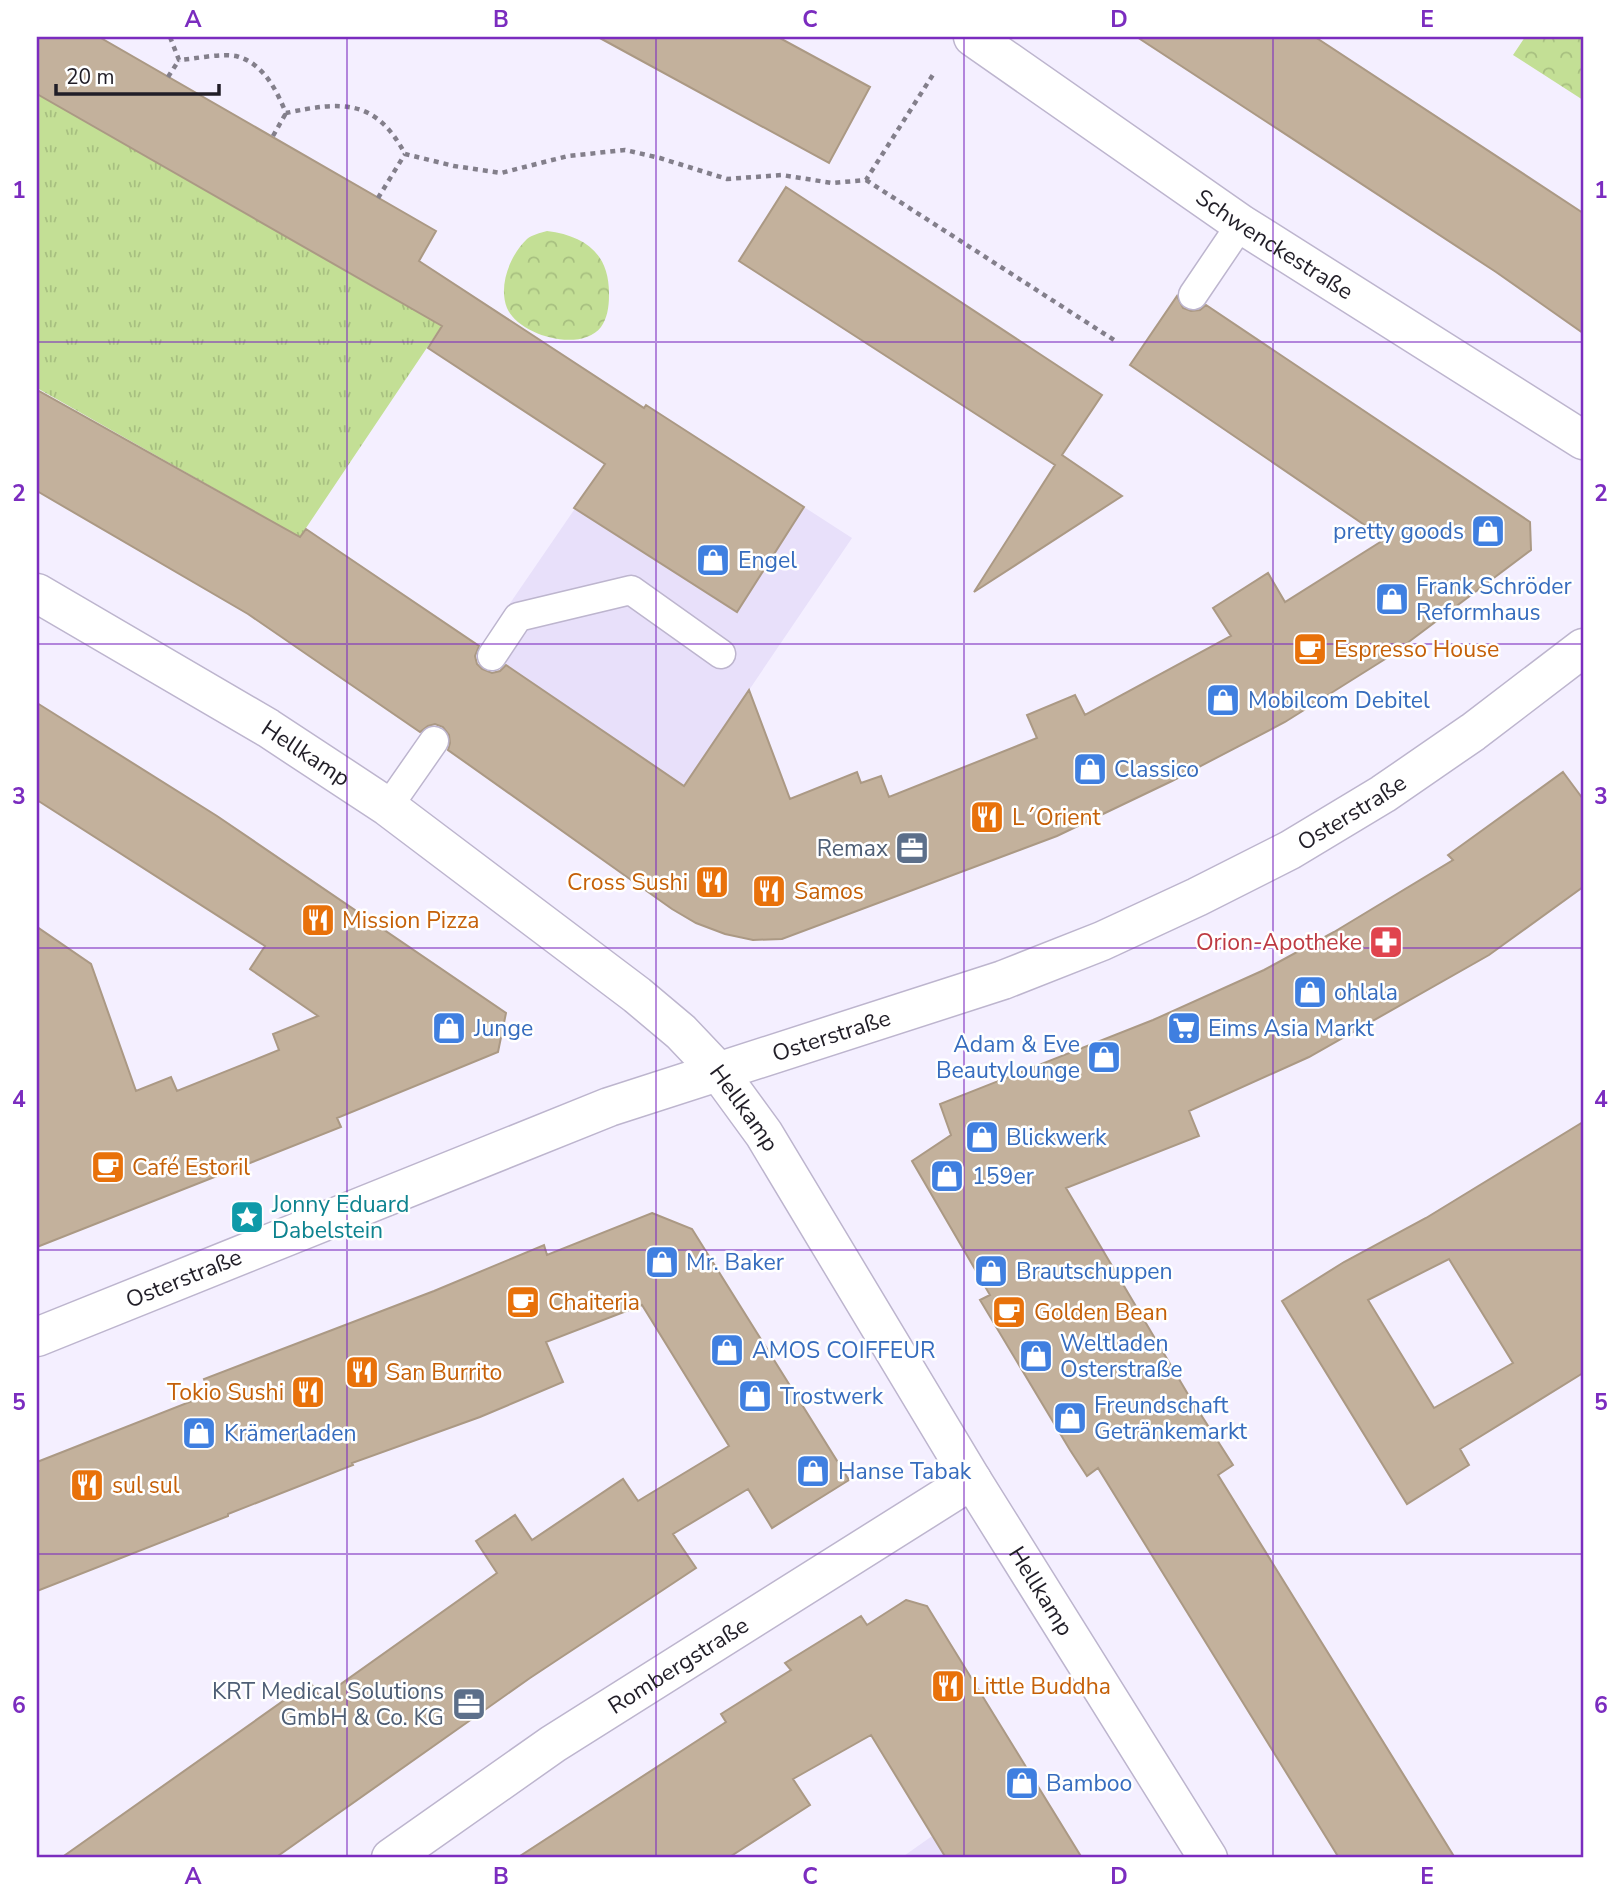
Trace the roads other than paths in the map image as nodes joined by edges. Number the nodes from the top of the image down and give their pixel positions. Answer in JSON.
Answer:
{"nodes":[{"id":1,"x":973,"y":37,"type":"edge"},
{"id":2,"x":1241,"y":224,"type":"junction"},
{"id":3,"x":1193,"y":295,"type":"dead end"},
{"id":4,"x":1583,"y":440,"type":"edge"},
{"id":5,"x":37,"y":593,"type":"edge"},
{"id":6,"x":1583,"y":648,"type":"edge"},
{"id":7,"x":721,"y":654,"type":"dead end"},
{"id":8,"x":492,"y":656,"type":"dead end"},
{"id":9,"x":434,"y":741,"type":"dead end"},
{"id":10,"x":388,"y":807,"type":"junction"},
{"id":11,"x":718,"y":1071,"type":"junction"},
{"id":12,"x":37,"y":1337,"type":"edge"},
{"id":13,"x":972,"y":1480,"type":"junction"},
{"id":14,"x":391,"y":1858,"type":"edge"},
{"id":15,"x":1208,"y":1858,"type":"edge"}],
"edges":[{"from":1,"to":2,"type":"street","name":"Schwenckestraße"},
{"from":2,"to":3,"type":"lane"},
{"from":2,"to":4,"type":"street","name":"Schwenckestraße"},
{"from":5,"to":10,"type":"street","name":"Hellkamp"},
{"from":6,"to":11,"type":"street","name":"Osterstraße"},
{"from":7,"to":8,"type":"lane"},
{"from":9,"to":10,"type":"lane"},
{"from":10,"to":11,"type":"street","name":"Hellkamp"},
{"from":11,"to":12,"type":"street","name":"Osterstraße"},
{"from":11,"to":13,"type":"street","name":"Hellkamp"},
{"from":13,"to":14,"type":"street","name":"Rombergstraße"},
{"from":13,"to":15,"type":"street","name":"Hellkamp"}]}
